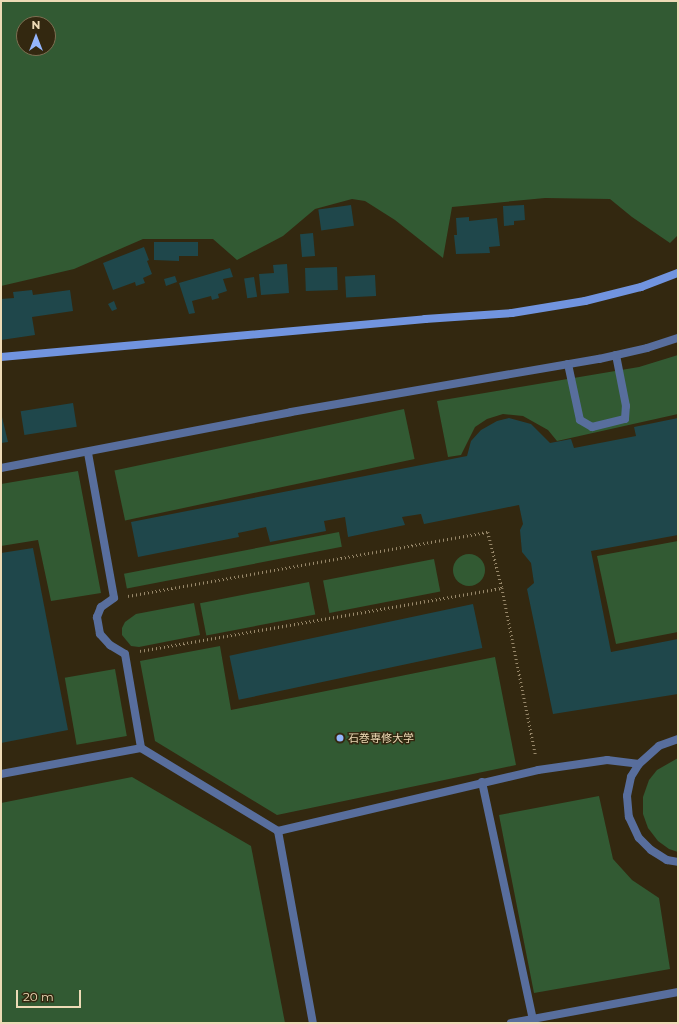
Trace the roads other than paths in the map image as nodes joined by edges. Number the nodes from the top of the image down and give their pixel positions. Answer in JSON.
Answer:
{"nodes":[{"id":1,"x":678,"y":273,"type":"edge"},
{"id":2,"x":678,"y":338,"type":"edge"},
{"id":3,"x":616,"y":355,"type":"junction"},
{"id":4,"x":1,"y":357,"type":"edge"},
{"id":5,"x":568,"y":364,"type":"junction"},
{"id":6,"x":88,"y":453,"type":"junction"},
{"id":7,"x":1,"y":468,"type":"edge"},
{"id":8,"x":678,"y":740,"type":"edge"},
{"id":9,"x":141,"y":748,"type":"junction"},
{"id":10,"x":639,"y":764,"type":"junction"},
{"id":11,"x":1,"y":774,"type":"edge"},
{"id":12,"x":482,"y":782,"type":"junction"},
{"id":13,"x":278,"y":831,"type":"junction"},
{"id":14,"x":678,"y":862,"type":"edge"},
{"id":15,"x":678,"y":992,"type":"edge"},
{"id":16,"x":533,"y":1019,"type":"junction"},
{"id":17,"x":313,"y":1023,"type":"edge"},
{"id":18,"x":511,"y":1023,"type":"edge"}],
"edges":[{"from":1,"to":4,"type":"street"},
{"from":2,"to":3,"type":"lane"},
{"from":3,"to":5,"type":"lane"},
{"from":3,"to":5,"type":"lane"},
{"from":5,"to":6,"type":"lane"},
{"from":6,"to":7,"type":"lane"},
{"from":6,"to":9,"type":"lane"},
{"from":8,"to":10,"type":"lane"},
{"from":9,"to":11,"type":"lane"},
{"from":9,"to":13,"type":"lane"},
{"from":10,"to":12,"type":"lane"},
{"from":10,"to":14,"type":"lane"},
{"from":12,"to":13,"type":"lane"},
{"from":12,"to":16,"type":"lane"},
{"from":13,"to":17,"type":"lane"},
{"from":15,"to":16,"type":"lane"},
{"from":16,"to":18,"type":"lane"}]}
